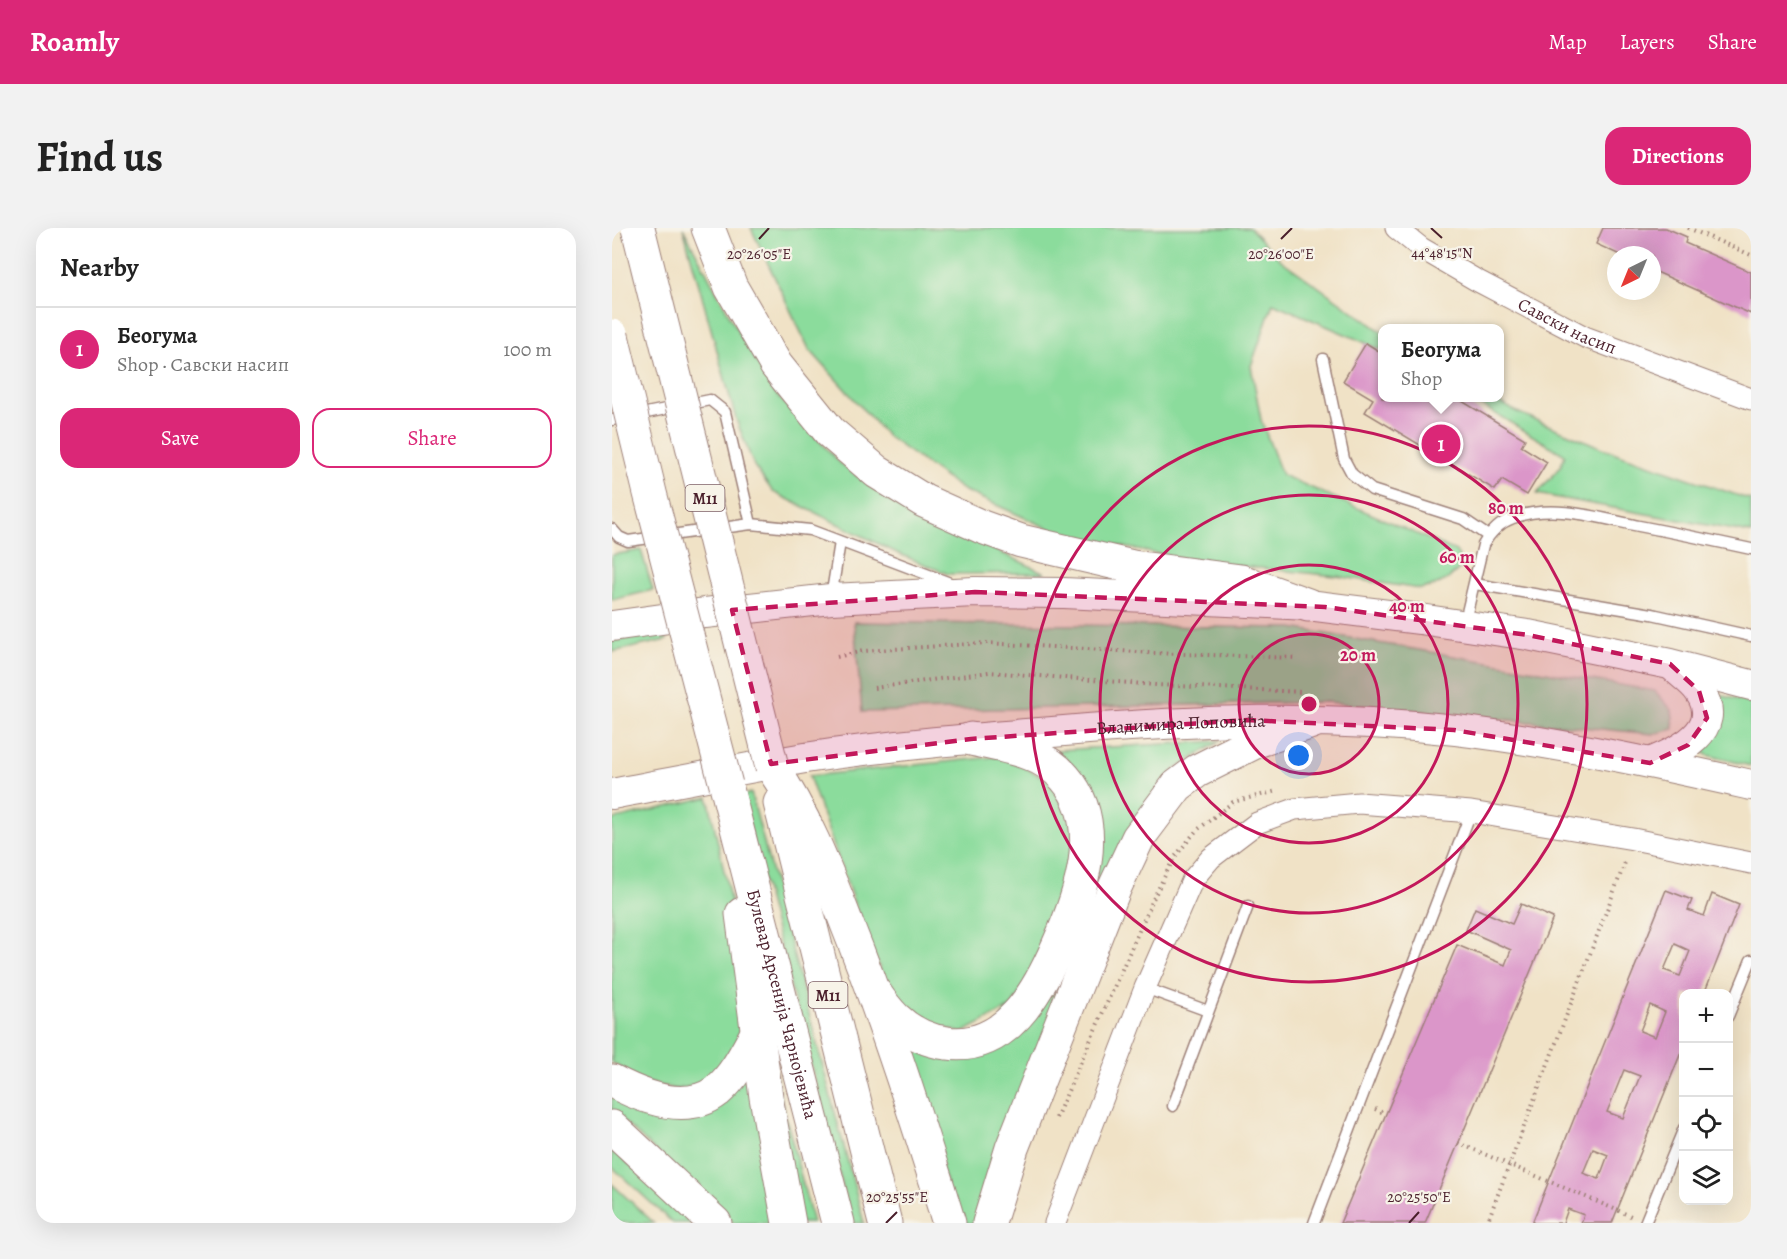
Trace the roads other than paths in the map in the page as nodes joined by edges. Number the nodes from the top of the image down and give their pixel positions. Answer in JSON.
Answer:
{"nodes":[{"id":1,"x":638,"y":228,"type":"edge"},
{"id":2,"x":708,"y":228,"type":"edge"},
{"id":3,"x":1396,"y":228,"type":"edge"},
{"id":4,"x":612,"y":336,"type":"edge"},
{"id":5,"x":1323,"y":359,"type":"dead end"},
{"id":6,"x":1751,"y":399,"type":"edge"},
{"id":7,"x":612,"y":420,"type":"edge"},
{"id":8,"x":751,"y":524,"type":"junction"},
{"id":9,"x":612,"y":529,"type":"edge"},
{"id":10,"x":1488,"y":536,"type":"junction"},
{"id":11,"x":840,"y":542,"type":"junction"},
{"id":12,"x":1751,"y":549,"type":"edge"},
{"id":13,"x":1475,"y":584,"type":"junction"},
{"id":14,"x":975,"y":592,"type":"junction"},
{"id":15,"x":831,"y":599,"type":"junction"},
{"id":16,"x":1308,"y":605,"type":"junction"},
{"id":17,"x":1464,"y":625,"type":"junction"},
{"id":18,"x":612,"y":626,"type":"edge"},
{"id":19,"x":1751,"y":636,"type":"edge"},
{"id":20,"x":1670,"y":664,"type":"junction"},
{"id":21,"x":1751,"y":685,"type":"edge"},
{"id":22,"x":1309,"y":707,"type":"junction"},
{"id":23,"x":971,"y":739,"type":"junction"},
{"id":24,"x":1650,"y":763,"type":"junction"},
{"id":25,"x":772,"y":767,"type":"junction"},
{"id":26,"x":726,"y":785,"type":"junction"},
{"id":27,"x":1751,"y":785,"type":"edge"},
{"id":28,"x":612,"y":794,"type":"edge"},
{"id":29,"x":1471,"y":812,"type":"junction"},
{"id":30,"x":1751,"y":863,"type":"edge"},
{"id":31,"x":1248,"y":906,"type":"dead end"},
{"id":32,"x":1751,"y":960,"type":"edge"},
{"id":33,"x":1145,"y":988,"type":"junction"},
{"id":34,"x":875,"y":993,"type":"junction"},
{"id":35,"x":1733,"y":1004,"type":"edge"},
{"id":36,"x":1208,"y":1011,"type":"junction"},
{"id":37,"x":757,"y":1033,"type":"junction"},
{"id":38,"x":612,"y":1081,"type":"edge"},
{"id":39,"x":1173,"y":1106,"type":"dead end"},
{"id":40,"x":612,"y":1127,"type":"edge"},
{"id":41,"x":1679,"y":1138,"type":"edge"},
{"id":42,"x":1646,"y":1222,"type":"edge"},
{"id":43,"x":715,"y":1223,"type":"edge"},
{"id":44,"x":789,"y":1223,"type":"edge"},
{"id":45,"x":838,"y":1223,"type":"edge"},
{"id":46,"x":885,"y":1223,"type":"edge"},
{"id":47,"x":949,"y":1223,"type":"edge"},
{"id":48,"x":989,"y":1223,"type":"edge"},
{"id":49,"x":1055,"y":1223,"type":"edge"},
{"id":50,"x":1314,"y":1223,"type":"edge"}],
"edges":[{"from":1,"to":25,"type":"highway","number":"M11","bridge":true},
{"from":2,"to":16,"type":"highway"},
{"from":3,"to":6,"type":"street","name":"Савски насип"},
{"from":4,"to":26,"type":"highway","number":"M11","bridge":true},
{"from":5,"to":10,"type":"lane"},
{"from":7,"to":8,"type":"lane"},
{"from":8,"to":9,"type":"lane"},
{"from":8,"to":11,"type":"lane"},
{"from":10,"to":12,"type":"lane"},
{"from":10,"to":13,"type":"lane"},
{"from":11,"to":14,"type":"lane"},
{"from":11,"to":15,"type":"lane"},
{"from":13,"to":17,"type":"lane"},
{"from":13,"to":19,"type":"lane"},
{"from":14,"to":15,"type":"main road"},
{"from":14,"to":16,"type":"main road"},
{"from":15,"to":18,"type":"main road"},
{"from":16,"to":17,"type":"main road"},
{"from":17,"to":20,"type":"main road"},
{"from":20,"to":21,"type":"main road"},
{"from":20,"to":24,"type":"main road"},
{"from":22,"to":23,"type":"main road","name":"Владимира Поповића"},
{"from":22,"to":24,"type":"main road","name":"Владимира Поповића"},
{"from":22,"to":48,"type":"highway"},
{"from":23,"to":28,"type":"main road","name":"Владимира Поповића"},
{"from":23,"to":34,"type":"highway"},
{"from":24,"to":27,"type":"main road","name":"Владимира Поповића"},
{"from":25,"to":34,"type":"highway"},
{"from":25,"to":46,"type":"highway","number":"M11"},
{"from":26,"to":37,"type":"highway"},
{"from":26,"to":45,"type":"highway","name":"Булевар Арсенија Чарнојевића","number":"M11"},
{"from":29,"to":30,"type":"street"},
{"from":29,"to":33,"type":"street"},
{"from":29,"to":50,"type":"lane"},
{"from":31,"to":36,"type":"lane"},
{"from":32,"to":35,"type":"lane"},
{"from":33,"to":36,"type":"lane"},
{"from":33,"to":49,"type":"street"},
{"from":34,"to":47,"type":"highway"},
{"from":36,"to":39,"type":"lane"},
{"from":37,"to":38,"type":"highway"},
{"from":37,"to":44,"type":"highway"},
{"from":40,"to":43,"type":"highway"},
{"from":41,"to":42,"type":"lane"}]}
